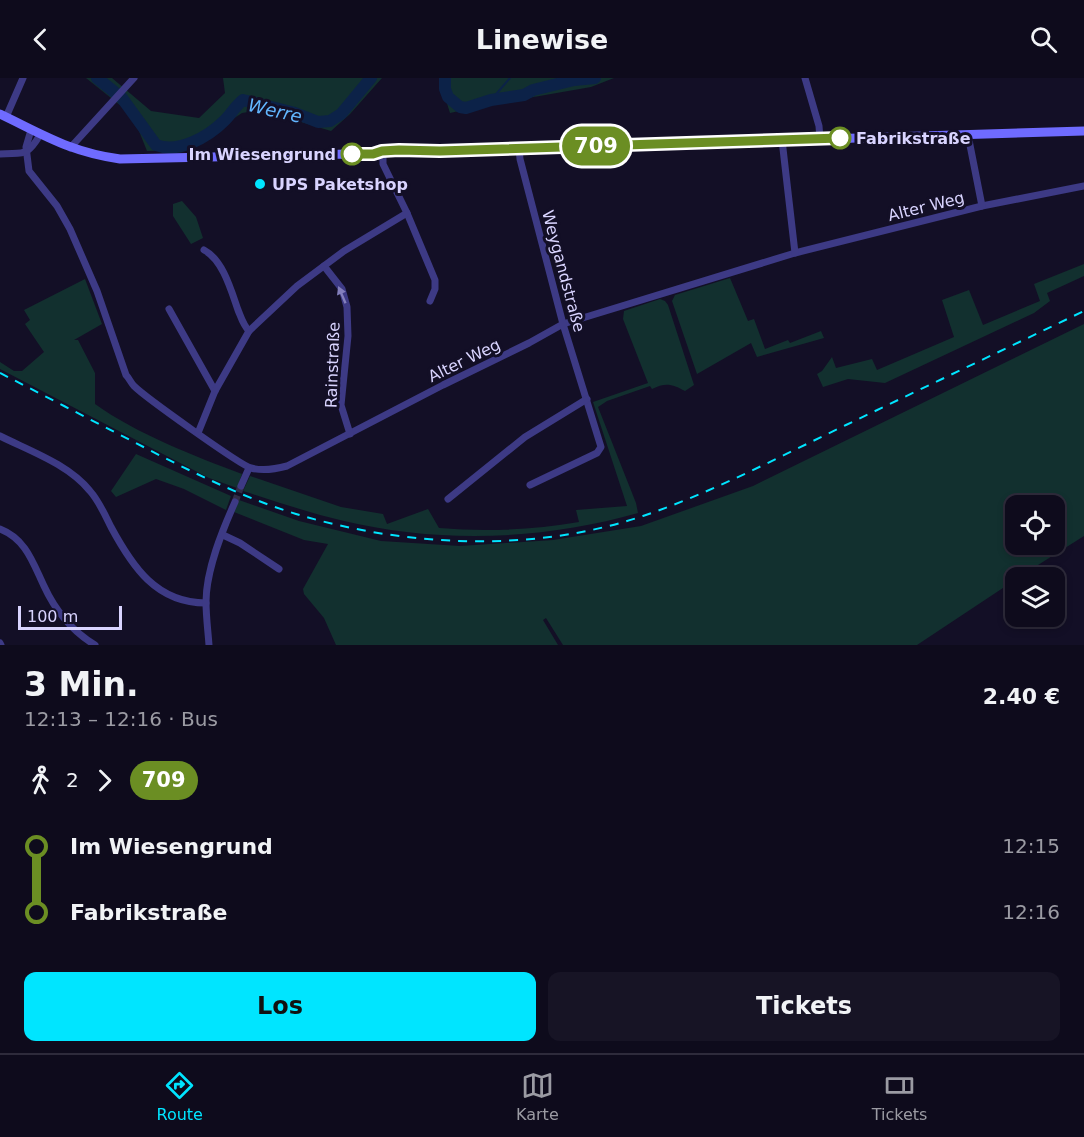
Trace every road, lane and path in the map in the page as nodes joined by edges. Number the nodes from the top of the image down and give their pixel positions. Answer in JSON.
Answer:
{"nodes":[{"id":1,"x":23,"y":78,"type":"edge"},
{"id":2,"x":134,"y":78,"type":"edge"},
{"id":3,"x":804,"y":78,"type":"edge"},
{"id":4,"x":3,"y":115,"type":"edge"},
{"id":5,"x":1084,"y":130,"type":"edge"},
{"id":6,"x":36,"y":132,"type":"junction"},
{"id":7,"x":968,"y":135,"type":"junction"},
{"id":8,"x":820,"y":139,"type":"junction"},
{"id":9,"x":782,"y":140,"type":"junction"},
{"id":10,"x":70,"y":148,"type":"junction"},
{"id":11,"x":519,"y":148,"type":"junction"},
{"id":12,"x":26,"y":153,"type":"junction"},
{"id":13,"x":0,"y":154,"type":"edge"},
{"id":14,"x":379,"y":154,"type":"junction"},
{"id":15,"x":1084,"y":186,"type":"edge"},
{"id":16,"x":982,"y":206,"type":"junction"},
{"id":17,"x":407,"y":213,"type":"junction"},
{"id":18,"x":204,"y":250,"type":"dead end"},
{"id":19,"x":795,"y":253,"type":"junction"},
{"id":20,"x":324,"y":266,"type":"junction"},
{"id":21,"x":430,"y":301,"type":"dead end"},
{"id":22,"x":169,"y":309,"type":"dead end"},
{"id":23,"x":563,"y":324,"type":"junction"},
{"id":24,"x":249,"y":331,"type":"junction"},
{"id":25,"x":215,"y":392,"type":"junction"},
{"id":26,"x":587,"y":399,"type":"junction"},
{"id":27,"x":198,"y":433,"type":"junction"},
{"id":28,"x":350,"y":434,"type":"junction"},
{"id":29,"x":0,"y":436,"type":"edge"},
{"id":30,"x":249,"y":468,"type":"junction"},
{"id":31,"x":530,"y":485,"type":"dead end"},
{"id":32,"x":241,"y":486,"type":"tunnel mouth"},
{"id":33,"x":448,"y":499,"type":"dead end"},
{"id":34,"x":235,"y":502,"type":"tunnel mouth"},
{"id":35,"x":0,"y":529,"type":"edge"},
{"id":36,"x":223,"y":535,"type":"junction"},
{"id":37,"x":279,"y":569,"type":"dead end"},
{"id":38,"x":206,"y":603,"type":"junction"},
{"id":39,"x":95,"y":645,"type":"edge"},
{"id":40,"x":209,"y":645,"type":"edge"}],
"edges":[{"from":1,"to":4,"type":"street"},
{"from":2,"to":10,"type":"street"},
{"from":3,"to":8,"type":"street"},
{"from":4,"to":6,"type":"main road"},
{"from":5,"to":7,"type":"main road"},
{"from":6,"to":10,"type":"main road"},
{"from":6,"to":12,"type":"street"},
{"from":7,"to":8,"type":"main road"},
{"from":7,"to":16,"type":"street"},
{"from":8,"to":9,"type":"main road"},
{"from":9,"to":11,"type":"main road"},
{"from":9,"to":19,"type":"street"},
{"from":10,"to":14,"type":"main road"},
{"from":11,"to":14,"type":"main road"},
{"from":11,"to":23,"type":"street","name":"Weygandstraße"},
{"from":12,"to":13,"type":"street"},
{"from":12,"to":27,"type":"street"},
{"from":14,"to":17,"type":"street"},
{"from":15,"to":16,"type":"street","name":"Alter Weg"},
{"from":16,"to":19,"type":"street","name":"Alter Weg"},
{"from":17,"to":20,"type":"street"},
{"from":17,"to":21,"type":"street"},
{"from":18,"to":24,"type":"street"},
{"from":19,"to":23,"type":"street","name":"Alter Weg"},
{"from":20,"to":24,"type":"street"},
{"from":28,"to":20,"type":"street","name":"Rainstraße","one_way":true},
{"from":22,"to":25,"type":"street"},
{"from":23,"to":26,"type":"street","name":"Weygandstraße"},
{"from":23,"to":28,"type":"street","name":"Alter Weg"},
{"from":24,"to":25,"type":"street"},
{"from":25,"to":27,"type":"street"},
{"from":26,"to":31,"type":"street","name":"Weygandstraße"},
{"from":26,"to":33,"type":"street"},
{"from":27,"to":30,"type":"street"},
{"from":28,"to":30,"type":"street","name":"Alter Weg"},
{"from":29,"to":38,"type":"street"},
{"from":30,"to":32,"type":"street"},
{"from":34,"to":36,"type":"street"},
{"from":35,"to":39,"type":"street"},
{"from":36,"to":37,"type":"street"},
{"from":36,"to":38,"type":"street"},
{"from":38,"to":40,"type":"street"}]}
